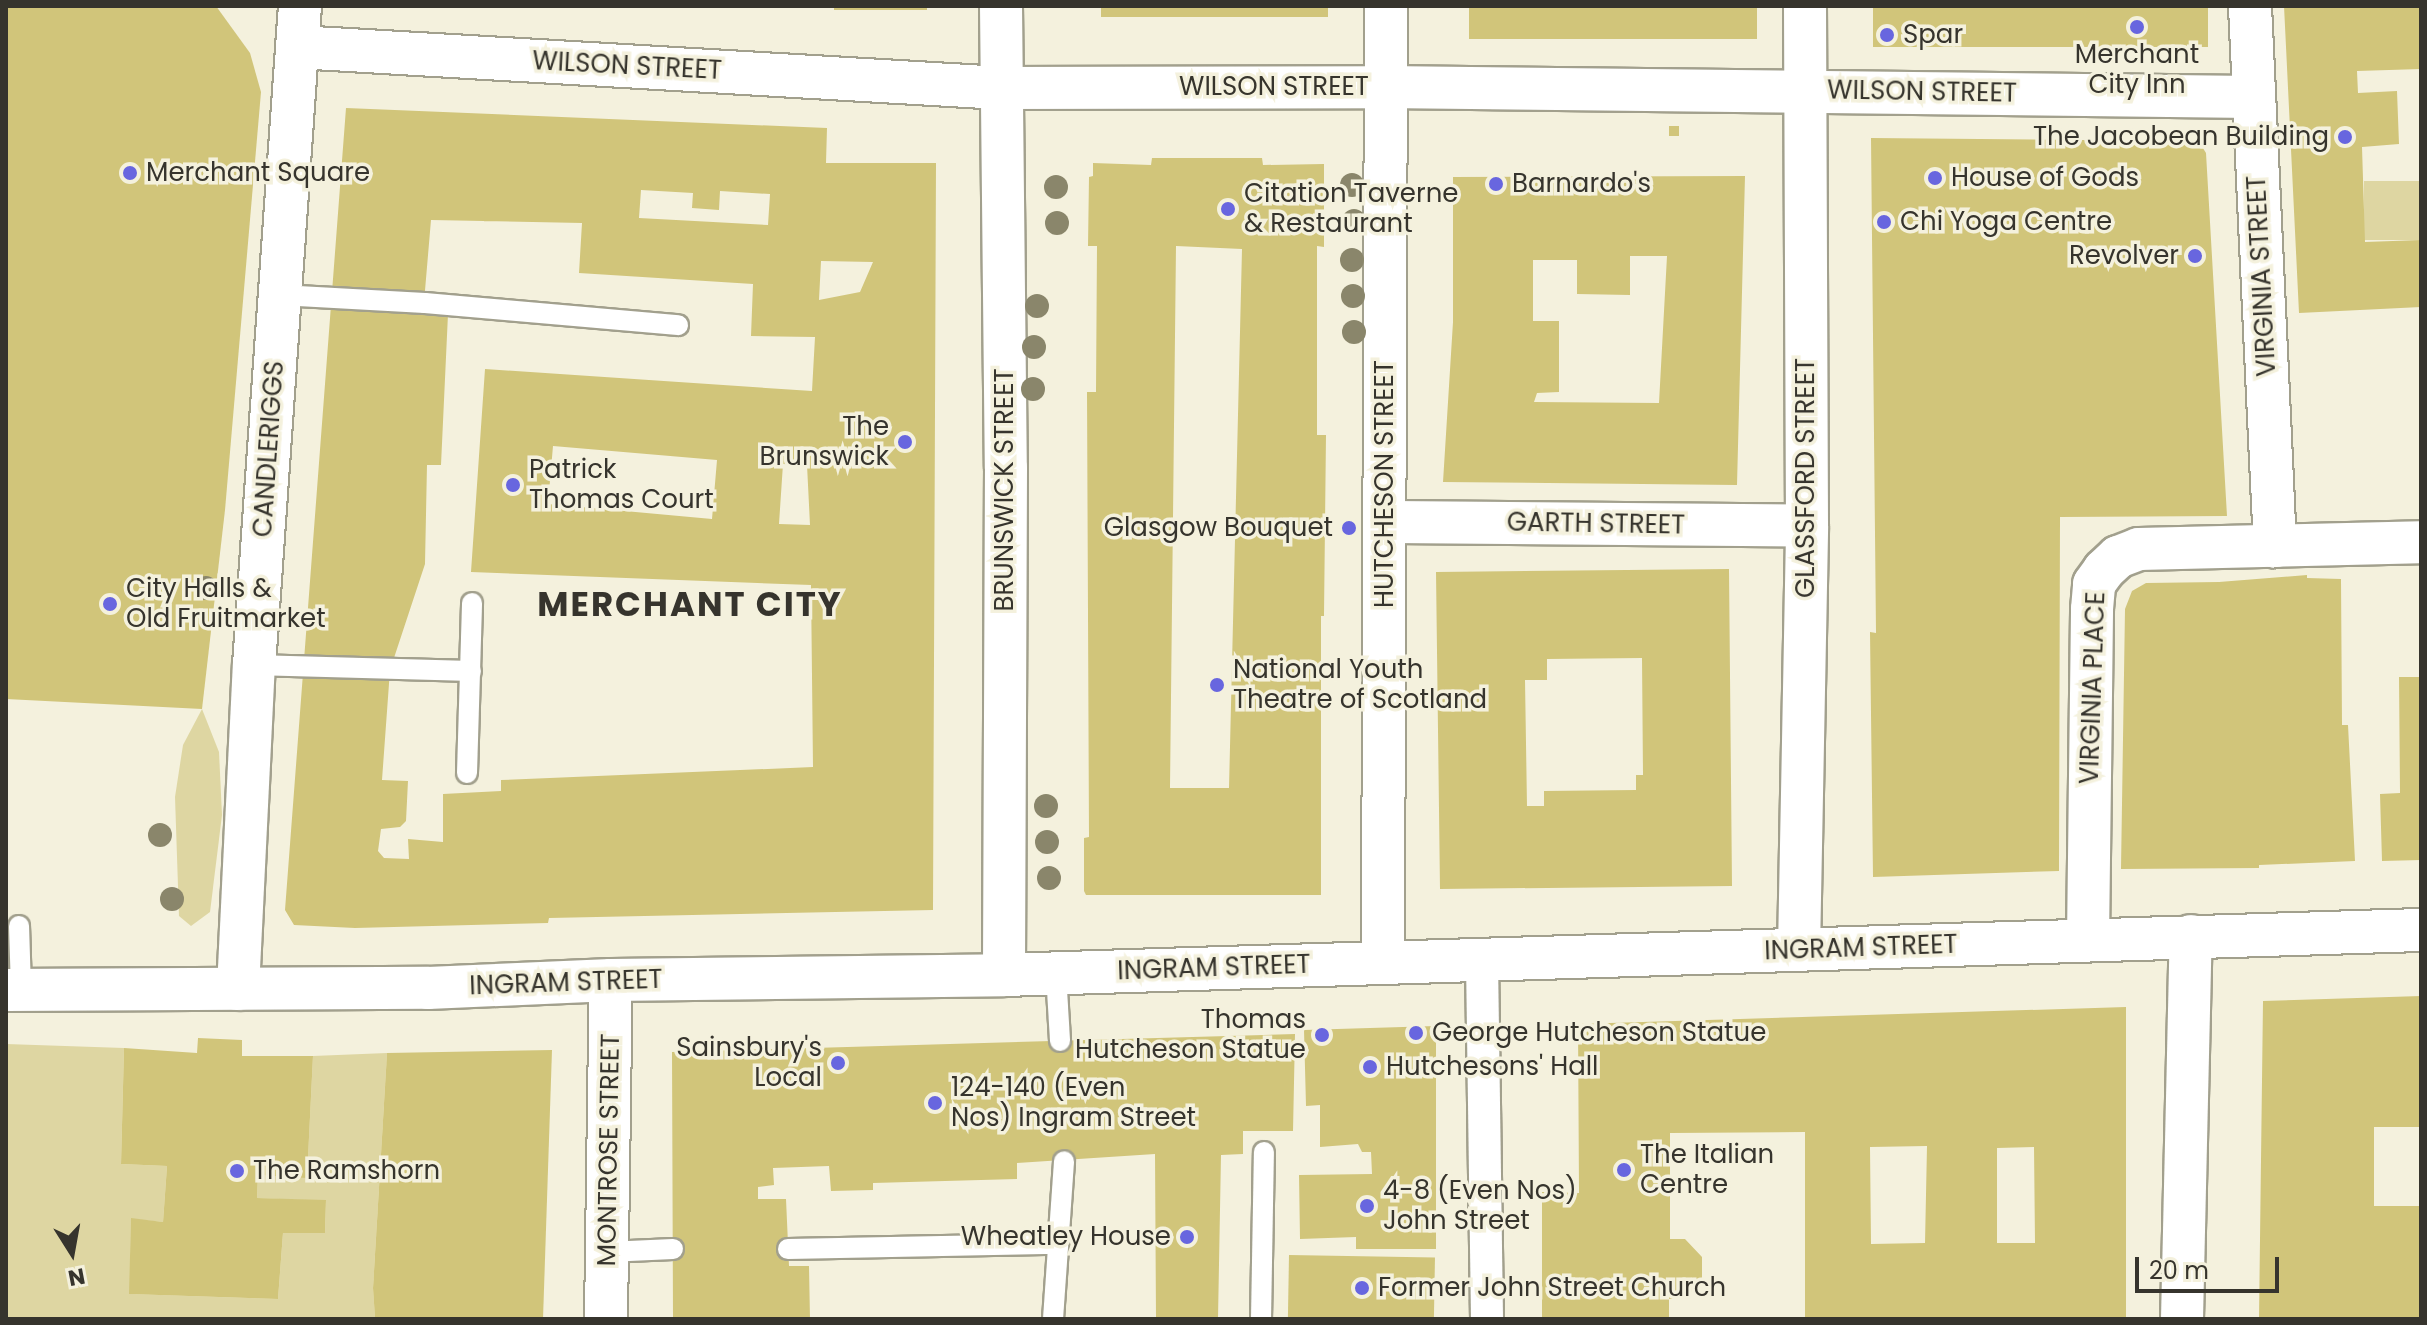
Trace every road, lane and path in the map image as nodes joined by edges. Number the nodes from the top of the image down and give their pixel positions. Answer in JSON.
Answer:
{"nodes":[{"id":1,"x":300,"y":6,"type":"edge"},
{"id":2,"x":1001,"y":6,"type":"edge"},
{"id":3,"x":1386,"y":6,"type":"edge"},
{"id":4,"x":1805,"y":6,"type":"edge"},
{"id":5,"x":2250,"y":6,"type":"edge"},
{"id":6,"x":297,"y":47,"type":"junction"},
{"id":7,"x":1384,"y":87,"type":"junction"},
{"id":8,"x":1002,"y":88,"type":"junction"},
{"id":9,"x":1805,"y":91,"type":"junction"},
{"id":10,"x":2253,"y":97,"type":"junction"},
{"id":11,"x":280,"y":295,"type":"junction"},
{"id":12,"x":678,"y":325,"type":"dead end"},
{"id":13,"x":1385,"y":522,"type":"junction"},
{"id":14,"x":1807,"y":526,"type":"junction"},
{"id":15,"x":2421,"y":542,"type":"edge"},
{"id":16,"x":2275,"y":546,"type":"junction"},
{"id":17,"x":472,"y":603,"type":"dead end"},
{"id":18,"x":254,"y":665,"type":"junction"},
{"id":19,"x":471,"y":671,"type":"junction"},
{"id":20,"x":467,"y":773,"type":"dead end"},
{"id":21,"x":19,"y":926,"type":"dead end"},
{"id":22,"x":2421,"y":930,"type":"edge"},
{"id":23,"x":2191,"y":936,"type":"junction"},
{"id":24,"x":2088,"y":940,"type":"junction"},
{"id":25,"x":1799,"y":950,"type":"junction"},
{"id":26,"x":1482,"y":960,"type":"junction"},
{"id":27,"x":1383,"y":963,"type":"junction"},
{"id":28,"x":1056,"y":973,"type":"junction"},
{"id":29,"x":1004,"y":975,"type":"junction"},
{"id":30,"x":611,"y":980,"type":"junction"},
{"id":31,"x":238,"y":989,"type":"junction"},
{"id":32,"x":13,"y":990,"type":"edge"},
{"id":33,"x":1060,"y":1041,"type":"dead end"},
{"id":34,"x":1264,"y":1152,"type":"dead end"},
{"id":35,"x":1064,"y":1161,"type":"dead end"},
{"id":36,"x":1058,"y":1244,"type":"junction"},
{"id":37,"x":673,"y":1249,"type":"dead end"},
{"id":38,"x":788,"y":1249,"type":"dead end"},
{"id":39,"x":607,"y":1252,"type":"junction"},
{"id":40,"x":606,"y":1319,"type":"edge"},
{"id":41,"x":1053,"y":1319,"type":"edge"},
{"id":42,"x":1261,"y":1319,"type":"edge"},
{"id":43,"x":1487,"y":1319,"type":"edge"},
{"id":44,"x":2182,"y":1319,"type":"edge"}],
"edges":[{"from":1,"to":6,"type":"street","name":"CANDLERIGGS"},
{"from":2,"to":8,"type":"street","name":"BRUNSWICK STREET"},
{"from":3,"to":7,"type":"street","name":"HUTCHESON STREET"},
{"from":4,"to":9,"type":"street","name":"GLASSFORD STREET"},
{"from":5,"to":10,"type":"street","name":"VIRGINIA STREET"},
{"from":6,"to":8,"type":"street","name":"WILSON STREET"},
{"from":6,"to":11,"type":"street","name":"CANDLERIGGS"},
{"from":7,"to":8,"type":"street","name":"WILSON STREET"},
{"from":7,"to":9,"type":"street","name":"WILSON STREET"},
{"from":7,"to":13,"type":"street","name":"HUTCHESON STREET"},
{"from":8,"to":29,"type":"street","name":"BRUNSWICK STREET"},
{"from":9,"to":10,"type":"street","name":"WILSON STREET"},
{"from":9,"to":14,"type":"street","name":"GLASSFORD STREET"},
{"from":10,"to":16,"type":"street","name":"VIRGINIA STREET"},
{"from":11,"to":12,"type":"lane"},
{"from":11,"to":18,"type":"street","name":"CANDLERIGGS"},
{"from":13,"to":14,"type":"street","name":"GARTH STREET"},
{"from":13,"to":27,"type":"street","name":"HUTCHESON STREET"},
{"from":14,"to":25,"type":"street","name":"GLASSFORD STREET"},
{"from":15,"to":16,"type":"street","name":"VIRGINIA PLACE"},
{"from":16,"to":24,"type":"street","name":"VIRGINIA PLACE"},
{"from":17,"to":19,"type":"lane"},
{"from":18,"to":19,"type":"lane"},
{"from":18,"to":31,"type":"street","name":"CANDLERIGGS"},
{"from":19,"to":20,"type":"lane"},
{"from":21,"to":32,"type":"lane"},
{"from":22,"to":23,"type":"street","name":"INGRAM STREET"},
{"from":23,"to":24,"type":"street","name":"INGRAM STREET"},
{"from":23,"to":44,"type":"street"},
{"from":24,"to":25,"type":"street","name":"INGRAM STREET"},
{"from":25,"to":26,"type":"street","name":"INGRAM STREET"},
{"from":26,"to":27,"type":"street","name":"INGRAM STREET"},
{"from":26,"to":43,"type":"street"},
{"from":27,"to":28,"type":"street","name":"INGRAM STREET"},
{"from":28,"to":29,"type":"street","name":"INGRAM STREET"},
{"from":28,"to":33,"type":"lane"},
{"from":29,"to":30,"type":"street","name":"INGRAM STREET"},
{"from":30,"to":31,"type":"street","name":"INGRAM STREET"},
{"from":30,"to":39,"type":"street","name":"MONTROSE STREET"},
{"from":31,"to":32,"type":"street","name":"INGRAM STREET"},
{"from":34,"to":42,"type":"lane"},
{"from":35,"to":36,"type":"lane"},
{"from":36,"to":38,"type":"lane"},
{"from":36,"to":41,"type":"lane"},
{"from":37,"to":39,"type":"lane"},
{"from":39,"to":40,"type":"street","name":"MONTROSE STREET"}]}
